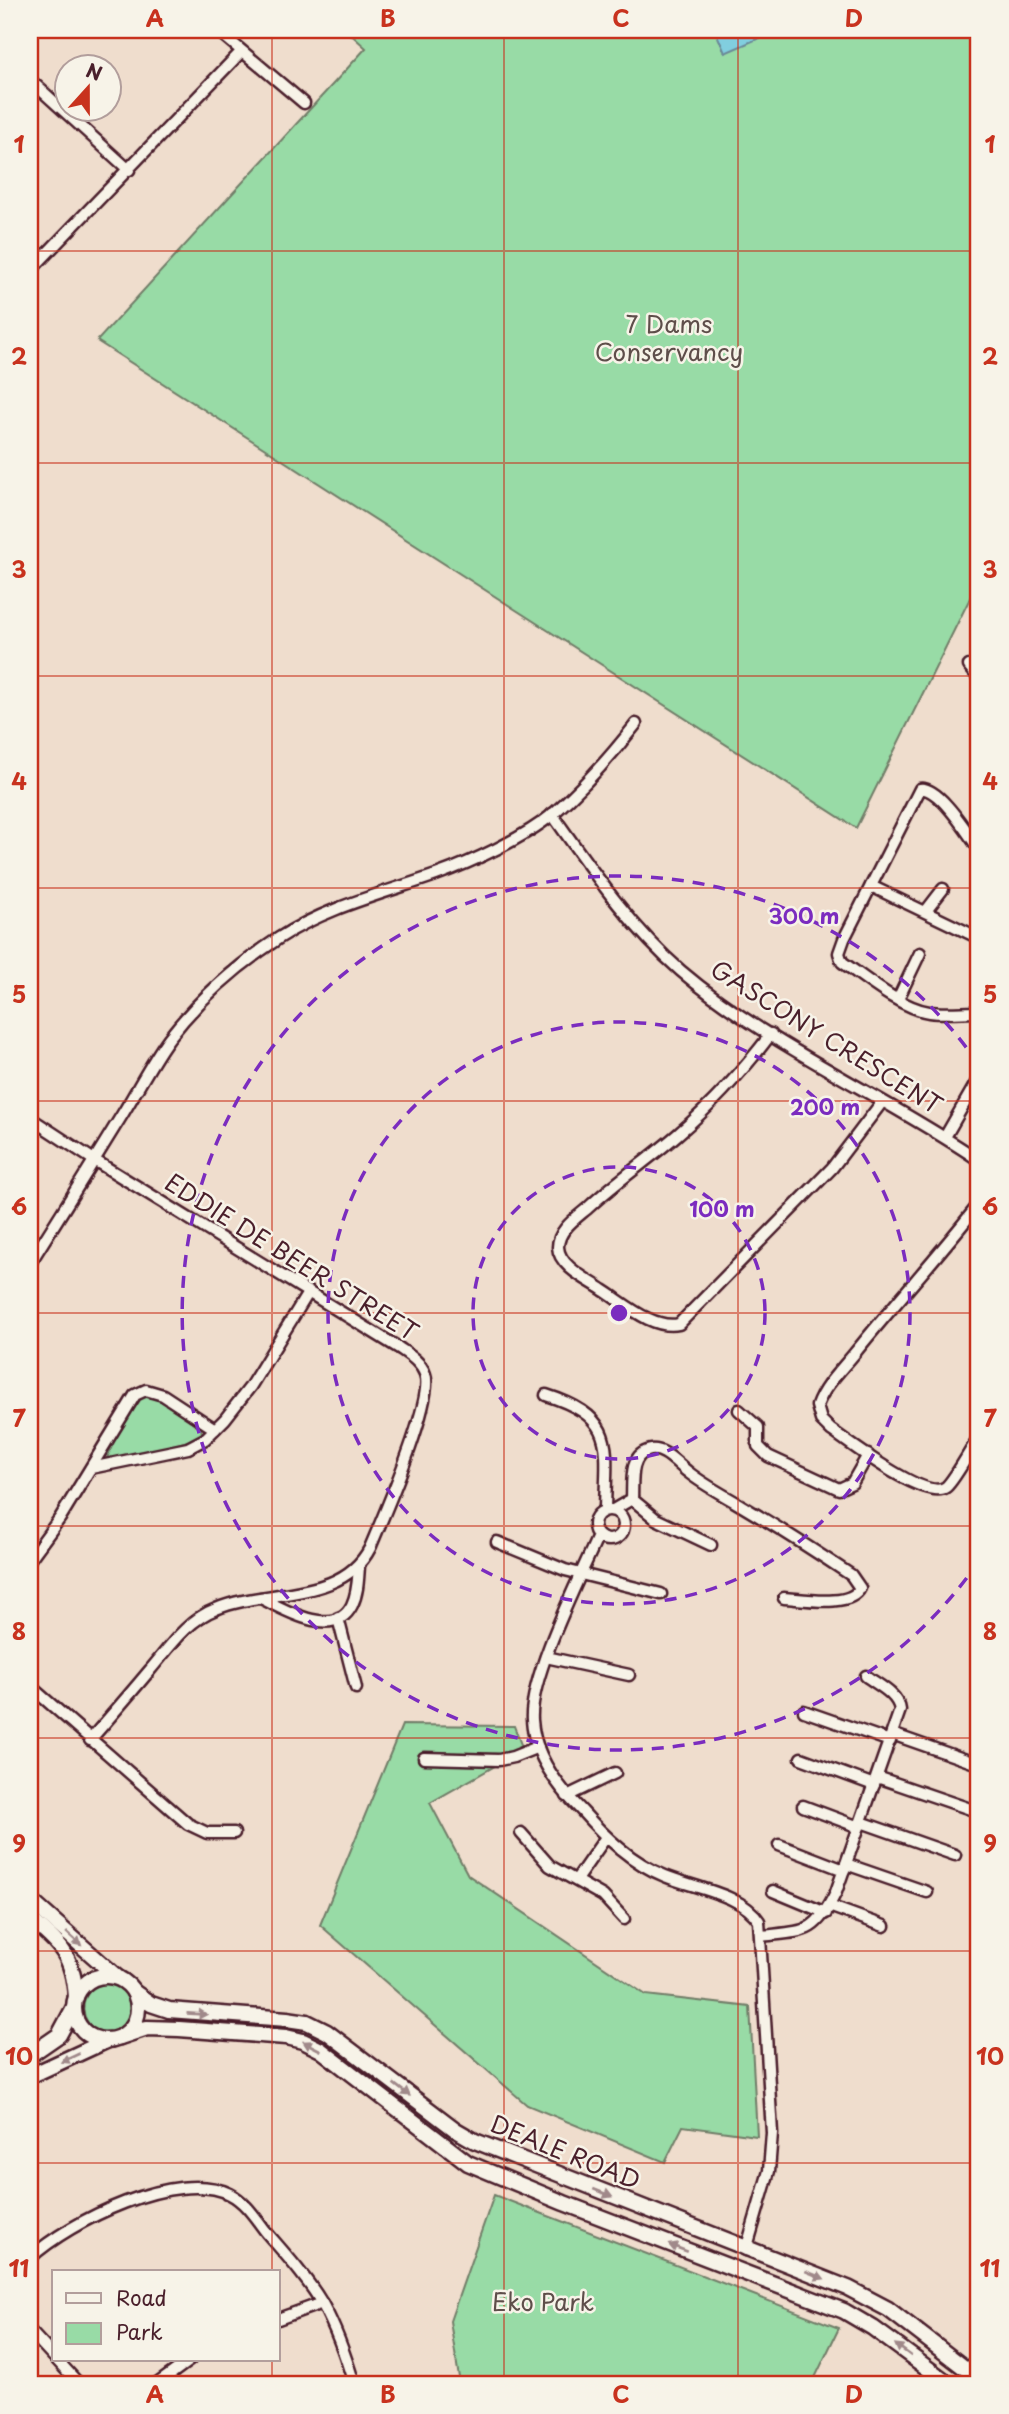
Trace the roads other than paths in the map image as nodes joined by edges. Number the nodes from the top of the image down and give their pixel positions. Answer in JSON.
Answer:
{"nodes":[{"id":1,"x":217,"y":30,"type":"edge"},
{"id":2,"x":241,"y":52,"type":"junction"},
{"id":3,"x":30,"y":80,"type":"edge"},
{"id":4,"x":304,"y":103,"type":"dead end"},
{"id":5,"x":130,"y":170,"type":"junction"},
{"id":6,"x":30,"y":271,"type":"edge"},
{"id":7,"x":969,"y":666,"type":"dead end"},
{"id":8,"x":979,"y":678,"type":"edge"},
{"id":9,"x":636,"y":724,"type":"dead end"},
{"id":10,"x":552,"y":814,"type":"junction"},
{"id":11,"x":979,"y":849,"type":"edge"},
{"id":12,"x":871,"y":886,"type":"junction"},
{"id":13,"x":943,"y":889,"type":"dead end"},
{"id":14,"x":926,"y":911,"type":"junction"},
{"id":15,"x":979,"y":938,"type":"edge"},
{"id":16,"x":920,"y":953,"type":"dead end"},
{"id":17,"x":898,"y":999,"type":"junction"},
{"id":18,"x":979,"y":1012,"type":"edge"},
{"id":19,"x":771,"y":1034,"type":"junction"},
{"id":20,"x":979,"y":1078,"type":"edge"},
{"id":21,"x":882,"y":1102,"type":"junction"},
{"id":22,"x":30,"y":1118,"type":"edge"},
{"id":23,"x":946,"y":1137,"type":"junction"},
{"id":24,"x":94,"y":1160,"type":"junction"},
{"id":25,"x":979,"y":1160,"type":"edge"},
{"id":26,"x":979,"y":1204,"type":"edge"},
{"id":27,"x":30,"y":1263,"type":"edge"},
{"id":28,"x":308,"y":1293,"type":"junction"},
{"id":29,"x":546,"y":1395,"type":"dead end"},
{"id":30,"x":739,"y":1410,"type":"dead end"},
{"id":31,"x":215,"y":1429,"type":"junction"},
{"id":32,"x":979,"y":1437,"type":"edge"},
{"id":33,"x":868,"y":1455,"type":"junction"},
{"id":34,"x":91,"y":1468,"type":"junction"},
{"id":35,"x":632,"y":1499,"type":"junction"},
{"id":36,"x":609,"y":1510,"type":"junction"},
{"id":37,"x":598,"y":1536,"type":"junction"},
{"id":38,"x":497,"y":1542,"type":"dead end"},
{"id":39,"x":710,"y":1545,"type":"dead end"},
{"id":40,"x":30,"y":1559,"type":"edge"},
{"id":41,"x":359,"y":1566,"type":"junction"},
{"id":42,"x":581,"y":1574,"type":"junction"},
{"id":43,"x":661,"y":1594,"type":"dead end"},
{"id":44,"x":261,"y":1598,"type":"junction"},
{"id":45,"x":783,"y":1598,"type":"dead end"},
{"id":46,"x":338,"y":1618,"type":"junction"},
{"id":47,"x":546,"y":1657,"type":"junction"},
{"id":48,"x":629,"y":1675,"type":"dead end"},
{"id":49,"x":866,"y":1676,"type":"dead end"},
{"id":50,"x":30,"y":1686,"type":"edge"},
{"id":51,"x":356,"y":1688,"type":"dead end"},
{"id":52,"x":804,"y":1711,"type":"dead end"},
{"id":53,"x":891,"y":1738,"type":"junction"},
{"id":54,"x":90,"y":1740,"type":"junction"},
{"id":55,"x":538,"y":1747,"type":"junction"},
{"id":56,"x":424,"y":1758,"type":"dead end"},
{"id":57,"x":801,"y":1758,"type":"dead end"},
{"id":58,"x":972,"y":1762,"type":"dead end"},
{"id":59,"x":615,"y":1773,"type":"dead end"},
{"id":60,"x":876,"y":1781,"type":"junction"},
{"id":61,"x":567,"y":1796,"type":"junction"},
{"id":62,"x":803,"y":1806,"type":"dead end"},
{"id":63,"x":979,"y":1812,"type":"edge"},
{"id":64,"x":860,"y":1825,"type":"junction"},
{"id":65,"x":234,"y":1833,"type":"dead end"},
{"id":66,"x":521,"y":1833,"type":"dead end"},
{"id":67,"x":606,"y":1837,"type":"junction"},
{"id":68,"x":779,"y":1845,"type":"dead end"},
{"id":69,"x":955,"y":1855,"type":"dead end"},
{"id":70,"x":845,"y":1867,"type":"junction"},
{"id":71,"x":576,"y":1880,"type":"junction"},
{"id":72,"x":773,"y":1891,"type":"dead end"},
{"id":73,"x":927,"y":1892,"type":"dead end"},
{"id":74,"x":30,"y":1900,"type":"edge"},
{"id":75,"x":827,"y":1910,"type":"junction"},
{"id":76,"x":30,"y":1919,"type":"edge"},
{"id":77,"x":624,"y":1919,"type":"dead end"},
{"id":78,"x":884,"y":1926,"type":"dead end"},
{"id":79,"x":761,"y":1936,"type":"junction"},
{"id":80,"x":118,"y":1979,"type":"junction"},
{"id":81,"x":134,"y":1992,"type":"junction"},
{"id":82,"x":75,"y":2002,"type":"junction"},
{"id":83,"x":115,"y":2038,"type":"junction"},
{"id":84,"x":30,"y":2055,"type":"edge"},
{"id":85,"x":30,"y":2076,"type":"edge"},
{"id":86,"x":573,"y":2181,"type":"junction"},
{"id":87,"x":564,"y":2203,"type":"junction"},
{"id":88,"x":746,"y":2249,"type":"junction"},
{"id":89,"x":30,"y":2258,"type":"edge"},
{"id":90,"x":721,"y":2265,"type":"junction"},
{"id":91,"x":767,"y":2282,"type":"junction"},
{"id":92,"x":322,"y":2303,"type":"junction"},
{"id":93,"x":280,"y":2318,"type":"edge"},
{"id":94,"x":30,"y":2331,"type":"edge"},
{"id":95,"x":52,"y":2355,"type":"edge"},
{"id":96,"x":59,"y":2362,"type":"edge"},
{"id":97,"x":187,"y":2362,"type":"edge"},
{"id":98,"x":971,"y":2378,"type":"edge"},
{"id":99,"x":79,"y":2384,"type":"edge"},
{"id":100,"x":157,"y":2384,"type":"edge"},
{"id":101,"x":354,"y":2384,"type":"edge"},
{"id":102,"x":949,"y":2384,"type":"edge"}],
"edges":[{"from":1,"to":2,"type":"street"},
{"from":2,"to":4,"type":"street"},
{"from":2,"to":5,"type":"street"},
{"from":3,"to":5,"type":"street"},
{"from":5,"to":6,"type":"street"},
{"from":7,"to":8,"type":"street"},
{"from":9,"to":10,"type":"street"},
{"from":10,"to":19,"type":"street","name":"GASCONY CRESCENT"},
{"from":10,"to":24,"type":"street"},
{"from":11,"to":12,"type":"street"},
{"from":12,"to":14,"type":"street"},
{"from":12,"to":17,"type":"street"},
{"from":13,"to":14,"type":"street"},
{"from":14,"to":15,"type":"street"},
{"from":16,"to":17,"type":"street"},
{"from":17,"to":18,"type":"street"},
{"from":19,"to":21,"type":"street","name":"GASCONY CRESCENT"},
{"from":19,"to":21,"type":"street"},
{"from":20,"to":23,"type":"street"},
{"from":21,"to":23,"type":"street","name":"GASCONY CRESCENT"},
{"from":22,"to":24,"type":"street","name":"EDDIE DE BEER STREET"},
{"from":23,"to":25,"type":"street","name":"GASCONY CRESCENT"},
{"from":24,"to":27,"type":"street"},
{"from":24,"to":28,"type":"street","name":"EDDIE DE BEER STREET"},
{"from":26,"to":33,"type":"street"},
{"from":28,"to":31,"type":"street"},
{"from":28,"to":41,"type":"street","name":"EDDIE DE BEER STREET"},
{"from":29,"to":36,"type":"street"},
{"from":30,"to":33,"type":"street"},
{"from":31,"to":34,"type":"street"},
{"from":31,"to":34,"type":"street"},
{"from":32,"to":33,"type":"street"},
{"from":34,"to":40,"type":"street"},
{"from":35,"to":36,"type":"street"},
{"from":35,"to":39,"type":"street"},
{"from":35,"to":45,"type":"street"},
{"from":36,"to":37,"type":"street"},
{"from":36,"to":37,"type":"street"},
{"from":37,"to":42,"type":"street"},
{"from":38,"to":42,"type":"street"},
{"from":41,"to":44,"type":"street"},
{"from":41,"to":46,"type":"street"},
{"from":42,"to":43,"type":"street"},
{"from":42,"to":47,"type":"street"},
{"from":44,"to":46,"type":"street"},
{"from":44,"to":54,"type":"street"},
{"from":46,"to":51,"type":"street"},
{"from":47,"to":48,"type":"street"},
{"from":47,"to":55,"type":"street"},
{"from":49,"to":53,"type":"street"},
{"from":50,"to":54,"type":"street"},
{"from":52,"to":53,"type":"street"},
{"from":53,"to":58,"type":"street"},
{"from":53,"to":60,"type":"street"},
{"from":54,"to":65,"type":"street"},
{"from":55,"to":56,"type":"street"},
{"from":55,"to":61,"type":"street"},
{"from":57,"to":60,"type":"street"},
{"from":59,"to":61,"type":"street"},
{"from":60,"to":63,"type":"street"},
{"from":60,"to":64,"type":"street"},
{"from":61,"to":67,"type":"street"},
{"from":62,"to":64,"type":"street"},
{"from":64,"to":69,"type":"street"},
{"from":64,"to":70,"type":"street"},
{"from":66,"to":71,"type":"street"},
{"from":67,"to":71,"type":"street"},
{"from":67,"to":79,"type":"street"},
{"from":68,"to":70,"type":"street"},
{"from":70,"to":73,"type":"street"},
{"from":70,"to":75,"type":"street"},
{"from":71,"to":77,"type":"street"},
{"from":72,"to":75,"type":"street"},
{"from":74,"to":80,"type":"street","one_way":true},
{"from":75,"to":78,"type":"street"},
{"from":75,"to":79,"type":"street"},
{"from":76,"to":82,"type":"street"},
{"from":79,"to":88,"type":"street"},
{"from":80,"to":81,"type":"street"},
{"from":80,"to":82,"type":"street"},
{"from":81,"to":83,"type":"street"},
{"from":81,"to":86,"type":"street","name":"DEALE ROAD","one_way":true},
{"from":82,"to":83,"type":"street"},
{"from":82,"to":84,"type":"street"},
{"from":83,"to":85,"type":"street","name":"DEALE ROAD","one_way":true},
{"from":87,"to":83,"type":"street","name":"DEALE ROAD","one_way":true},
{"from":86,"to":87,"type":"street"},
{"from":86,"to":88,"type":"street","name":"DEALE ROAD","one_way":true},
{"from":90,"to":87,"type":"street","name":"DEALE ROAD","one_way":true},
{"from":88,"to":90,"type":"street"},
{"from":88,"to":91,"type":"street"},
{"from":88,"to":98,"type":"street","name":"DEALE ROAD","one_way":true},
{"from":89,"to":92,"type":"street"},
{"from":90,"to":91,"type":"street","name":"DEALE ROAD"},
{"from":102,"to":91,"type":"street","name":"DEALE ROAD","one_way":true},
{"from":92,"to":93,"type":"street"},
{"from":92,"to":101,"type":"street"},
{"from":94,"to":95,"type":"street"},
{"from":96,"to":99,"type":"street"},
{"from":97,"to":100,"type":"street"}]}
